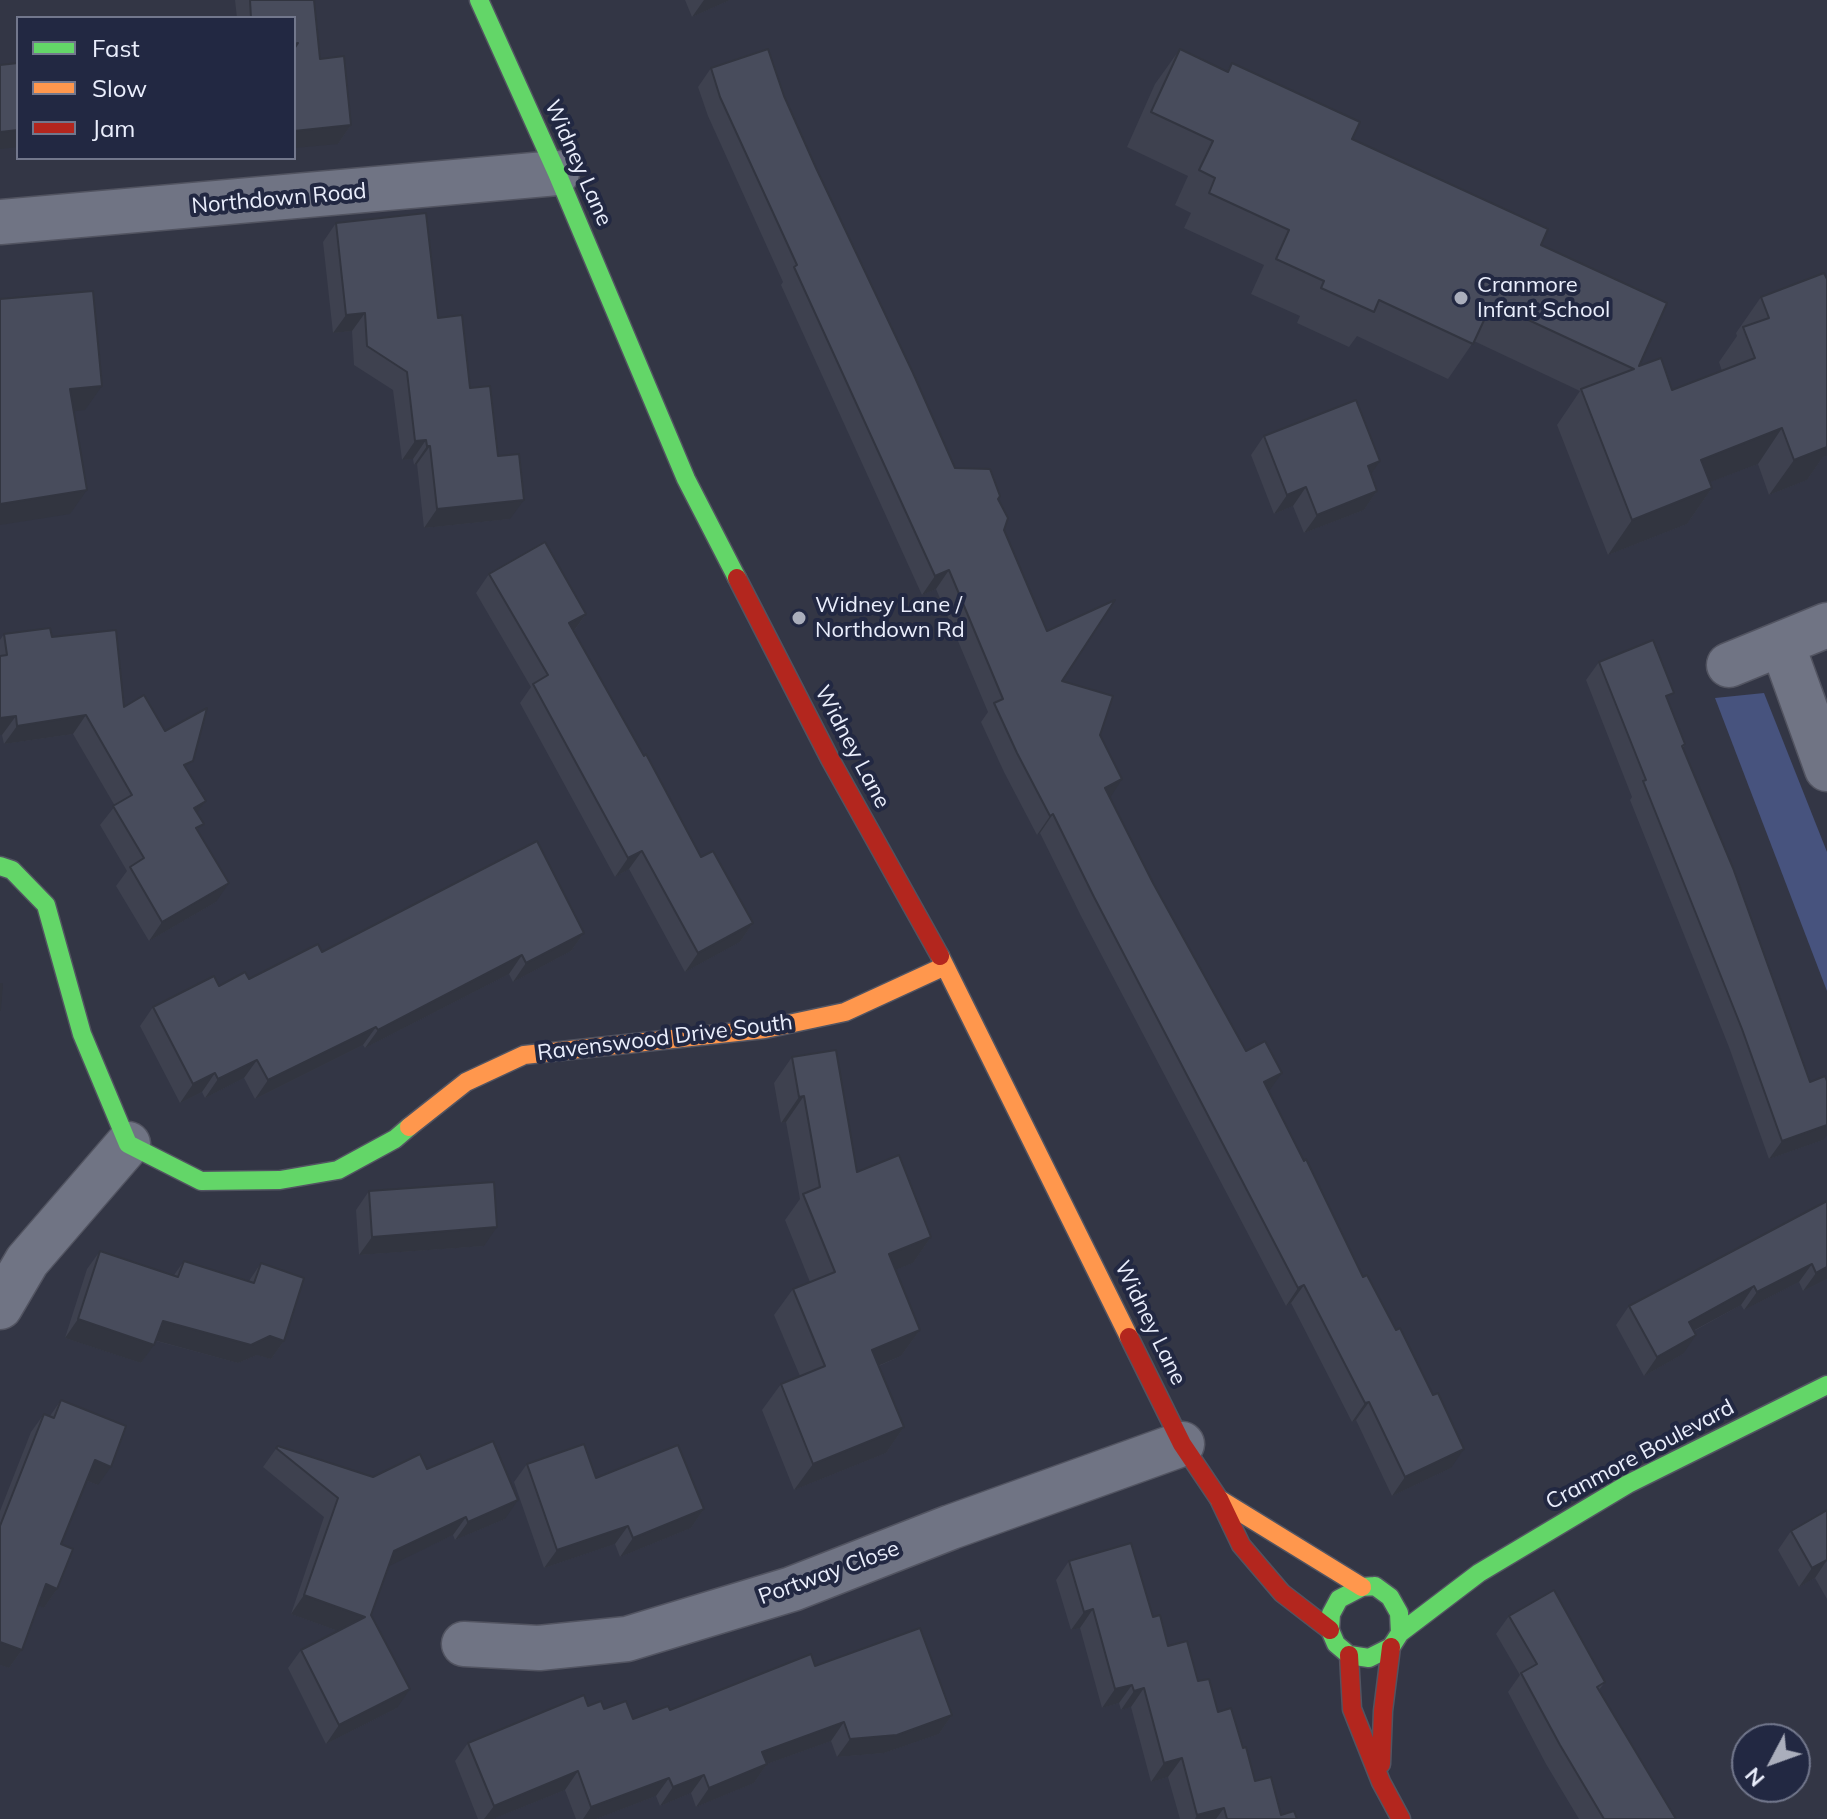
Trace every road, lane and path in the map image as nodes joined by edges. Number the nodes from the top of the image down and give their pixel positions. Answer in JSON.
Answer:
{"nodes":[{"id":1,"x":479,"y":0,"type":"edge"},
{"id":2,"x":557,"y":173,"type":"junction"},
{"id":3,"x":0,"y":222,"type":"edge"},
{"id":4,"x":1827,"y":625,"type":"edge"},
{"id":5,"x":1782,"y":644,"type":"junction"},
{"id":6,"x":1729,"y":665,"type":"dead end"},
{"id":7,"x":1827,"y":769,"type":"edge"},
{"id":8,"x":0,"y":866,"type":"edge"},
{"id":9,"x":945,"y":966,"type":"junction"},
{"id":10,"x":128,"y":1144,"type":"junction"},
{"id":11,"x":0,"y":1307,"type":"edge"},
{"id":12,"x":1827,"y":1385,"type":"edge"},
{"id":13,"x":1182,"y":1444,"type":"junction"},
{"id":14,"x":1219,"y":1499,"type":"junction"},
{"id":15,"x":1479,"y":1573,"type":"junction"},
{"id":16,"x":1440,"y":1579,"type":"dead end"},
{"id":17,"x":1402,"y":1583,"type":"dead end"},
{"id":18,"x":1369,"y":1586,"type":"junction"},
{"id":19,"x":1330,"y":1630,"type":"junction"},
{"id":20,"x":1396,"y":1640,"type":"junction"},
{"id":21,"x":464,"y":1644,"type":"dead end"},
{"id":22,"x":1349,"y":1655,"type":"junction"},
{"id":23,"x":1381,"y":1782,"type":"junction"},
{"id":24,"x":1401,"y":1819,"type":"edge"}],
"edges":[{"from":1,"to":2,"type":"street","name":"Widney Lane"},
{"from":2,"to":3,"type":"street","name":"Northdown Road"},
{"from":2,"to":9,"type":"street","name":"Widney Lane"},
{"from":4,"to":5,"type":"street"},
{"from":5,"to":6,"type":"street"},
{"from":5,"to":7,"type":"street"},
{"from":8,"to":10,"type":"street"},
{"from":9,"to":10,"type":"street","name":"Ravenswood Drive South"},
{"from":9,"to":13,"type":"street","name":"Widney Lane"},
{"from":10,"to":11,"type":"street"},
{"from":12,"to":15,"type":"street","name":"Cranmore Boulevard"},
{"from":13,"to":14,"type":"street","name":"Widney Lane"},
{"from":13,"to":21,"type":"street","name":"Portway Close"},
{"from":14,"to":18,"type":"street","name":"Widney Lane"},
{"from":14,"to":19,"type":"street","name":"Widney Lane"},
{"from":15,"to":16,"type":"street","name":"Cranmore Boulevard"},
{"from":15,"to":20,"type":"street","name":"Cranmore Boulevard"},
{"from":17,"to":18,"type":"street"},
{"from":18,"to":19,"type":"street"},
{"from":18,"to":20,"type":"street"},
{"from":19,"to":22,"type":"street"},
{"from":20,"to":22,"type":"street"},
{"from":20,"to":23,"type":"street"},
{"from":22,"to":23,"type":"street"},
{"from":23,"to":24,"type":"street"}]}
